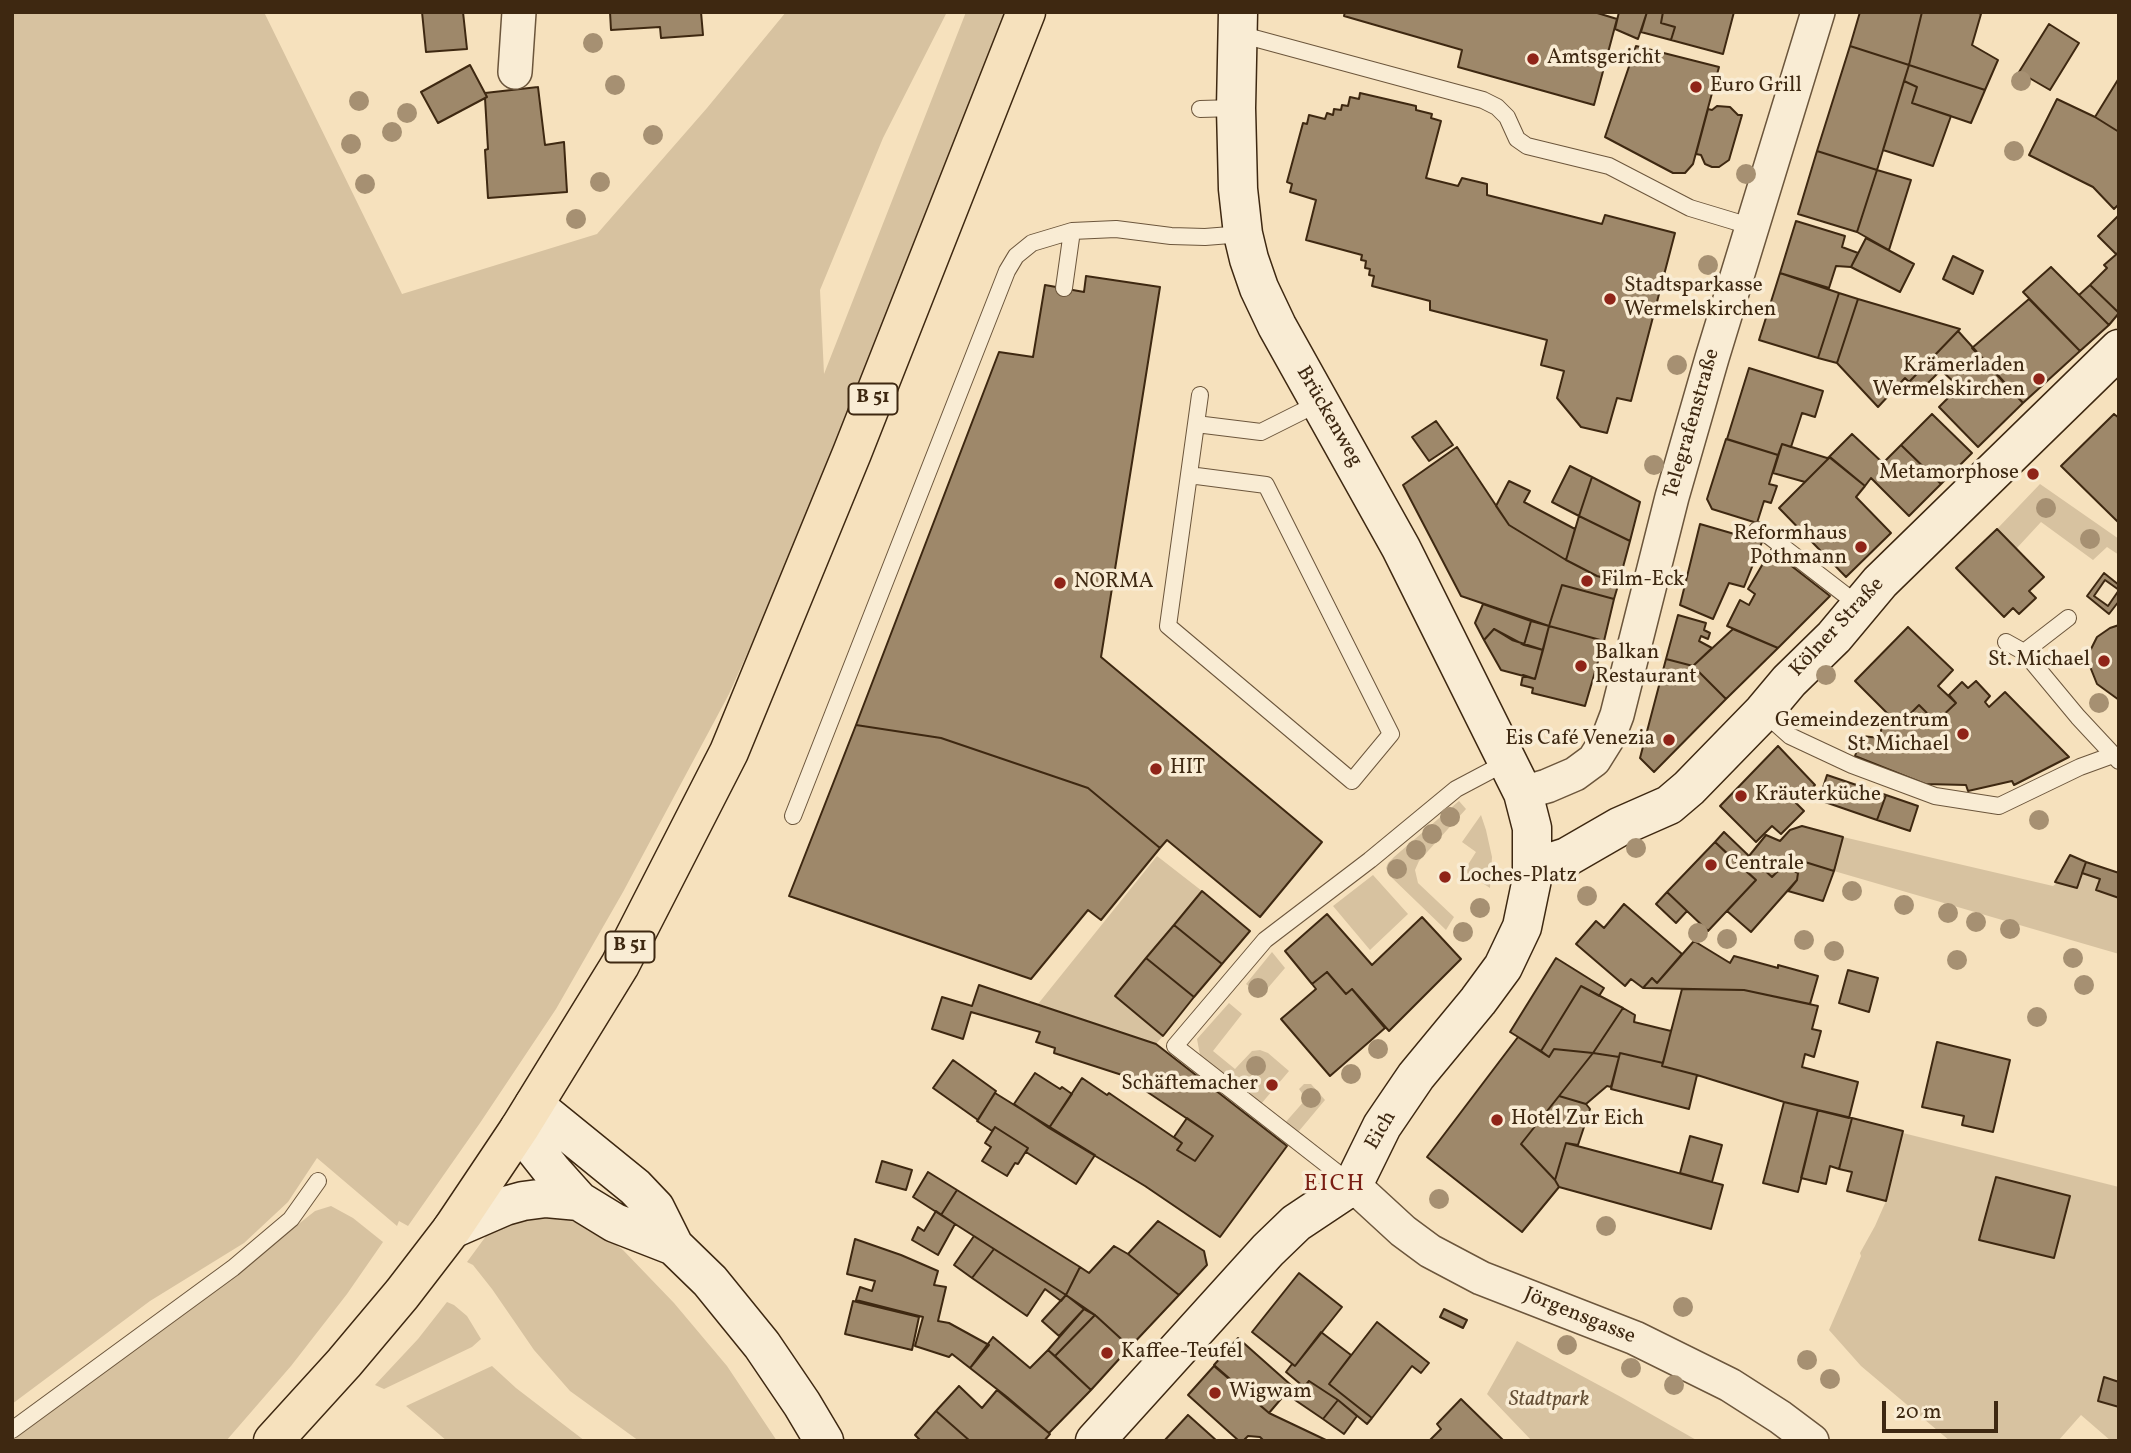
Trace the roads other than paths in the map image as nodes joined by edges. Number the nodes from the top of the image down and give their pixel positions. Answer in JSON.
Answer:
{"nodes":[{"id":1,"x":519,"y":12,"type":"edge"},
{"id":2,"x":1026,"y":12,"type":"edge"},
{"id":3,"x":1818,"y":12,"type":"edge"},
{"id":4,"x":1238,"y":23,"type":"edge"},
{"id":5,"x":515,"y":72,"type":"dead end"},
{"id":6,"x":1753,"y":227,"type":"junction"},
{"id":7,"x":1072,"y":231,"type":"junction"},
{"id":8,"x":1243,"y":234,"type":"junction"},
{"id":9,"x":1064,"y":288,"type":"dead end"},
{"id":10,"x":2119,"y":349,"type":"edge"},
{"id":11,"x":1200,"y":395,"type":"dead end"},
{"id":12,"x":1319,"y":403,"type":"junction"},
{"id":13,"x":1196,"y":424,"type":"junction"},
{"id":14,"x":1189,"y":475,"type":"junction"},
{"id":15,"x":1756,"y":530,"type":"dead end"},
{"id":16,"x":1861,"y":607,"type":"junction"},
{"id":17,"x":2068,"y":618,"type":"dead end"},
{"id":18,"x":2006,"y":642,"type":"dead end"},
{"id":19,"x":2024,"y":652,"type":"junction"},
{"id":20,"x":1763,"y":712,"type":"junction"},
{"id":21,"x":2116,"y":758,"type":"edge"},
{"id":22,"x":1515,"y":778,"type":"junction"},
{"id":23,"x":793,"y":816,"type":"dead end"},
{"id":24,"x":1533,"y":868,"type":"junction"},
{"id":25,"x":527,"y":1117,"type":"junction"},
{"id":26,"x":318,"y":1181,"type":"dead end"},
{"id":27,"x":1353,"y":1185,"type":"junction"},
{"id":28,"x":579,"y":1200,"type":"junction"},
{"id":29,"x":444,"y":1239,"type":"junction"},
{"id":30,"x":674,"y":1245,"type":"junction"},
{"id":31,"x":12,"y":1430,"type":"edge"},
{"id":32,"x":273,"y":1441,"type":"edge"},
{"id":33,"x":824,"y":1441,"type":"edge"},
{"id":34,"x":1095,"y":1441,"type":"edge"},
{"id":35,"x":1812,"y":1441,"type":"edge"}],
"edges":[{"from":1,"to":5,"type":"street"},
{"from":2,"to":25,"type":"main road","number":"B 51"},
{"from":3,"to":6,"type":"street","name":"Telegrafenstraße"},
{"from":4,"to":6,"type":"lane"},
{"from":4,"to":8,"type":"street","name":"Brückenweg"},
{"from":6,"to":22,"type":"street","name":"Telegrafenstraße"},
{"from":7,"to":8,"type":"lane"},
{"from":7,"to":9,"type":"lane"},
{"from":7,"to":23,"type":"lane"},
{"from":8,"to":12,"type":"street","name":"Brückenweg"},
{"from":10,"to":16,"type":"street","name":"Kölner Straße"},
{"from":11,"to":13,"type":"lane"},
{"from":12,"to":13,"type":"lane"},
{"from":12,"to":22,"type":"street","name":"Brückenweg"},
{"from":13,"to":14,"type":"lane"},
{"from":14,"to":14,"type":"lane"},
{"from":15,"to":16,"type":"lane"},
{"from":16,"to":20,"type":"street","name":"Kölner Straße"},
{"from":17,"to":19,"type":"lane"},
{"from":18,"to":19,"type":"lane"},
{"from":19,"to":21,"type":"lane"},
{"from":20,"to":21,"type":"lane"},
{"from":20,"to":24,"type":"street","name":"Kölner Straße"},
{"from":22,"to":24,"type":"street","name":"Eich"},
{"from":22,"to":27,"type":"lane"},
{"from":24,"to":27,"type":"street","name":"Eich"},
{"from":25,"to":28,"type":"street"},
{"from":25,"to":29,"type":"main road","number":"B 51"},
{"from":25,"to":30,"type":"street"},
{"from":26,"to":31,"type":"lane"},
{"from":27,"to":34,"type":"street"},
{"from":27,"to":35,"type":"street","name":"Jörgensgasse"},
{"from":28,"to":29,"type":"street"},
{"from":28,"to":30,"type":"street"},
{"from":29,"to":32,"type":"main road","number":"B 51"},
{"from":30,"to":33,"type":"street"}]}
